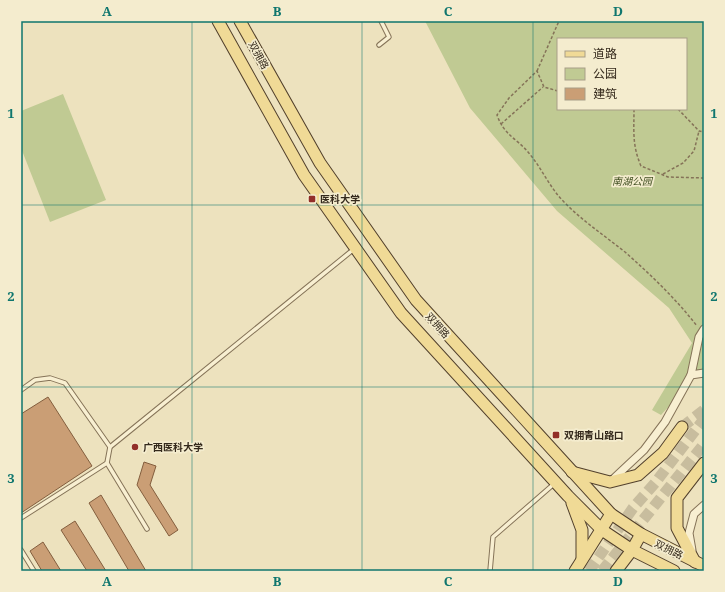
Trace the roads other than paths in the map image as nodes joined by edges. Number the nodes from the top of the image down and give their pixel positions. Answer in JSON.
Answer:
{"nodes":[{"id":1,"x":218,"y":21,"type":"edge"},
{"id":2,"x":240,"y":21,"type":"edge"},
{"id":3,"x":381,"y":21,"type":"edge"},
{"id":4,"x":379,"y":45,"type":"dead end"},
{"id":5,"x":355,"y":248,"type":"junction"},
{"id":6,"x":703,"y":331,"type":"edge"},
{"id":7,"x":704,"y":373,"type":"edge"},
{"id":8,"x":691,"y":375,"type":"junction"},
{"id":9,"x":21,"y":390,"type":"edge"},
{"id":10,"x":682,"y":427,"type":"tunnel mouth"},
{"id":11,"x":110,"y":447,"type":"junction"},
{"id":12,"x":107,"y":463,"type":"junction"},
{"id":13,"x":704,"y":463,"type":"edge"},
{"id":14,"x":572,"y":472,"type":"junction"},
{"id":15,"x":556,"y":482,"type":"junction"},
{"id":16,"x":610,"y":482,"type":"junction"},
{"id":17,"x":568,"y":496,"type":"junction"},
{"id":18,"x":704,"y":505,"type":"edge"},
{"id":19,"x":611,"y":514,"type":"junction"},
{"id":20,"x":21,"y":518,"type":"edge"},
{"id":21,"x":147,"y":529,"type":"dead end"},
{"id":22,"x":602,"y":530,"type":"junction"},
{"id":23,"x":641,"y":534,"type":"junction"},
{"id":24,"x":21,"y":550,"type":"edge"},
{"id":25,"x":632,"y":550,"type":"junction"},
{"id":26,"x":582,"y":558,"type":"junction"},
{"id":27,"x":699,"y":564,"type":"edge"},
{"id":28,"x":34,"y":571,"type":"edge"},
{"id":29,"x":490,"y":571,"type":"edge"},
{"id":30,"x":575,"y":571,"type":"edge"},
{"id":31,"x":616,"y":571,"type":"edge"},
{"id":32,"x":674,"y":571,"type":"edge"}],
"edges":[{"from":1,"to":5,"type":"main road","name":"双拥路"},
{"from":2,"to":14,"type":"main road","name":"双拥路"},
{"from":3,"to":4,"type":"lane"},
{"from":5,"to":11,"type":"lane"},
{"from":5,"to":15,"type":"main road","name":"双拥路"},
{"from":6,"to":8,"type":"street"},
{"from":7,"to":8,"type":"street"},
{"from":8,"to":16,"type":"street"},
{"from":9,"to":11,"type":"lane"},
{"from":10,"to":16,"type":"main road"},
{"from":11,"to":12,"type":"lane"},
{"from":12,"to":20,"type":"lane"},
{"from":12,"to":21,"type":"lane"},
{"from":13,"to":27,"type":"main road"},
{"from":14,"to":16,"type":"main road"},
{"from":14,"to":19,"type":"main road","name":"双拥路"},
{"from":15,"to":17,"type":"main road","name":"双拥路"},
{"from":15,"to":29,"type":"lane"},
{"from":17,"to":22,"type":"main road","name":"双拥路"},
{"from":17,"to":26,"type":"main road"},
{"from":18,"to":27,"type":"street"},
{"from":19,"to":22,"type":"main road"},
{"from":19,"to":23,"type":"main road","name":"双拥路"},
{"from":22,"to":25,"type":"main road","name":"双拥路"},
{"from":22,"to":26,"type":"main road"},
{"from":23,"to":25,"type":"main road"},
{"from":23,"to":27,"type":"main road","name":"双拥路"},
{"from":24,"to":28,"type":"lane"},
{"from":25,"to":31,"type":"main road"},
{"from":25,"to":32,"type":"main road","name":"双拥路"},
{"from":26,"to":30,"type":"main road"}]}
